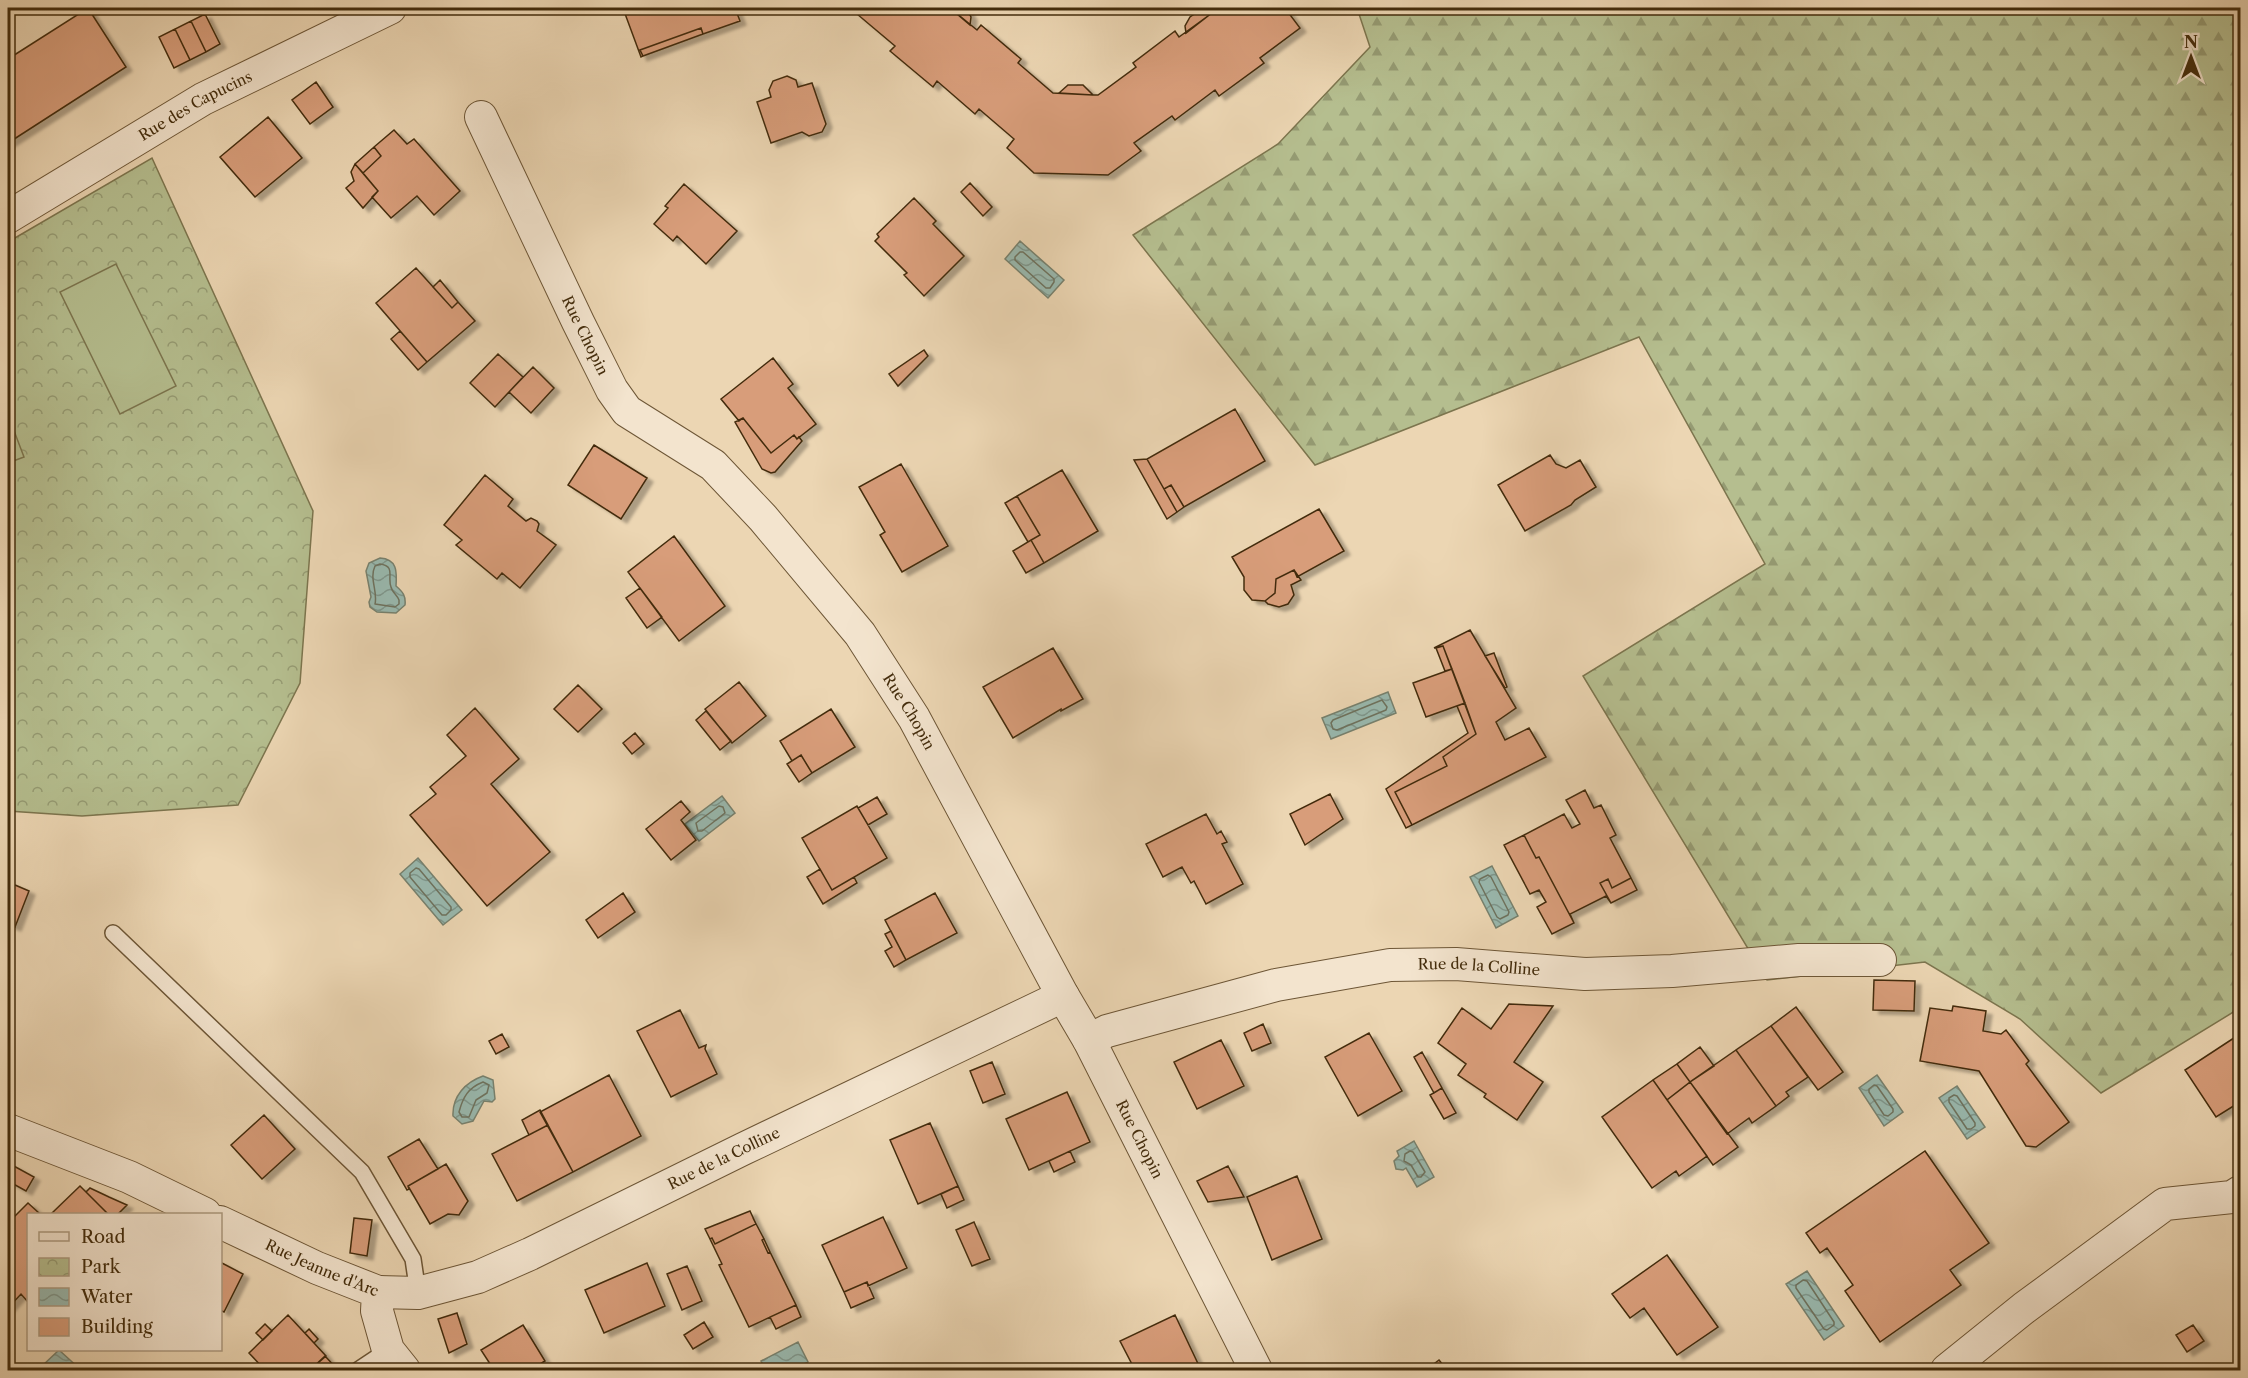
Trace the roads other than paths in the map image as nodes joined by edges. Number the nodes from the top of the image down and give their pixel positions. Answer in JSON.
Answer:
{"nodes":[{"id":1,"x":390,"y":8,"type":"edge"},
{"id":2,"x":482,"y":117,"type":"dead end"},
{"id":3,"x":8,"y":217,"type":"edge"},
{"id":4,"x":113,"y":933,"type":"dead end"},
{"id":5,"x":1880,"y":960,"type":"dead end"},
{"id":6,"x":1063,"y":996,"type":"junction"},
{"id":7,"x":1089,"y":1040,"type":"junction"},
{"id":8,"x":8,"y":1130,"type":"edge"},
{"id":9,"x":2241,"y":1192,"type":"edge"},
{"id":10,"x":201,"y":1213,"type":"edge"},
{"id":11,"x":222,"y":1223,"type":"edge"},
{"id":12,"x":378,"y":1292,"type":"junction"},
{"id":13,"x":418,"y":1293,"type":"junction"},
{"id":14,"x":396,"y":1360,"type":"edge"},
{"id":15,"x":358,"y":1371,"type":"edge"},
{"id":16,"x":1256,"y":1371,"type":"edge"},
{"id":17,"x":1947,"y":1371,"type":"edge"}],
"edges":[{"from":1,"to":3,"type":"street","name":"Rue des Capucins"},
{"from":2,"to":6,"type":"street","name":"Rue Chopin"},
{"from":4,"to":13,"type":"lane"},
{"from":5,"to":7,"type":"street","name":"Rue de la Colline"},
{"from":6,"to":7,"type":"street","name":"Rue Chopin"},
{"from":6,"to":13,"type":"street","name":"Rue de la Colline"},
{"from":7,"to":16,"type":"street","name":"Rue Chopin"},
{"from":8,"to":10,"type":"street"},
{"from":9,"to":17,"type":"street"},
{"from":11,"to":12,"type":"street","name":"Rue Jeanne d'Arc"},
{"from":12,"to":13,"type":"street","name":"Rue de la Colline"},
{"from":12,"to":14,"type":"street","name":"Rue Jeanne d'Arc"},
{"from":14,"to":15,"type":"lane"}]}
